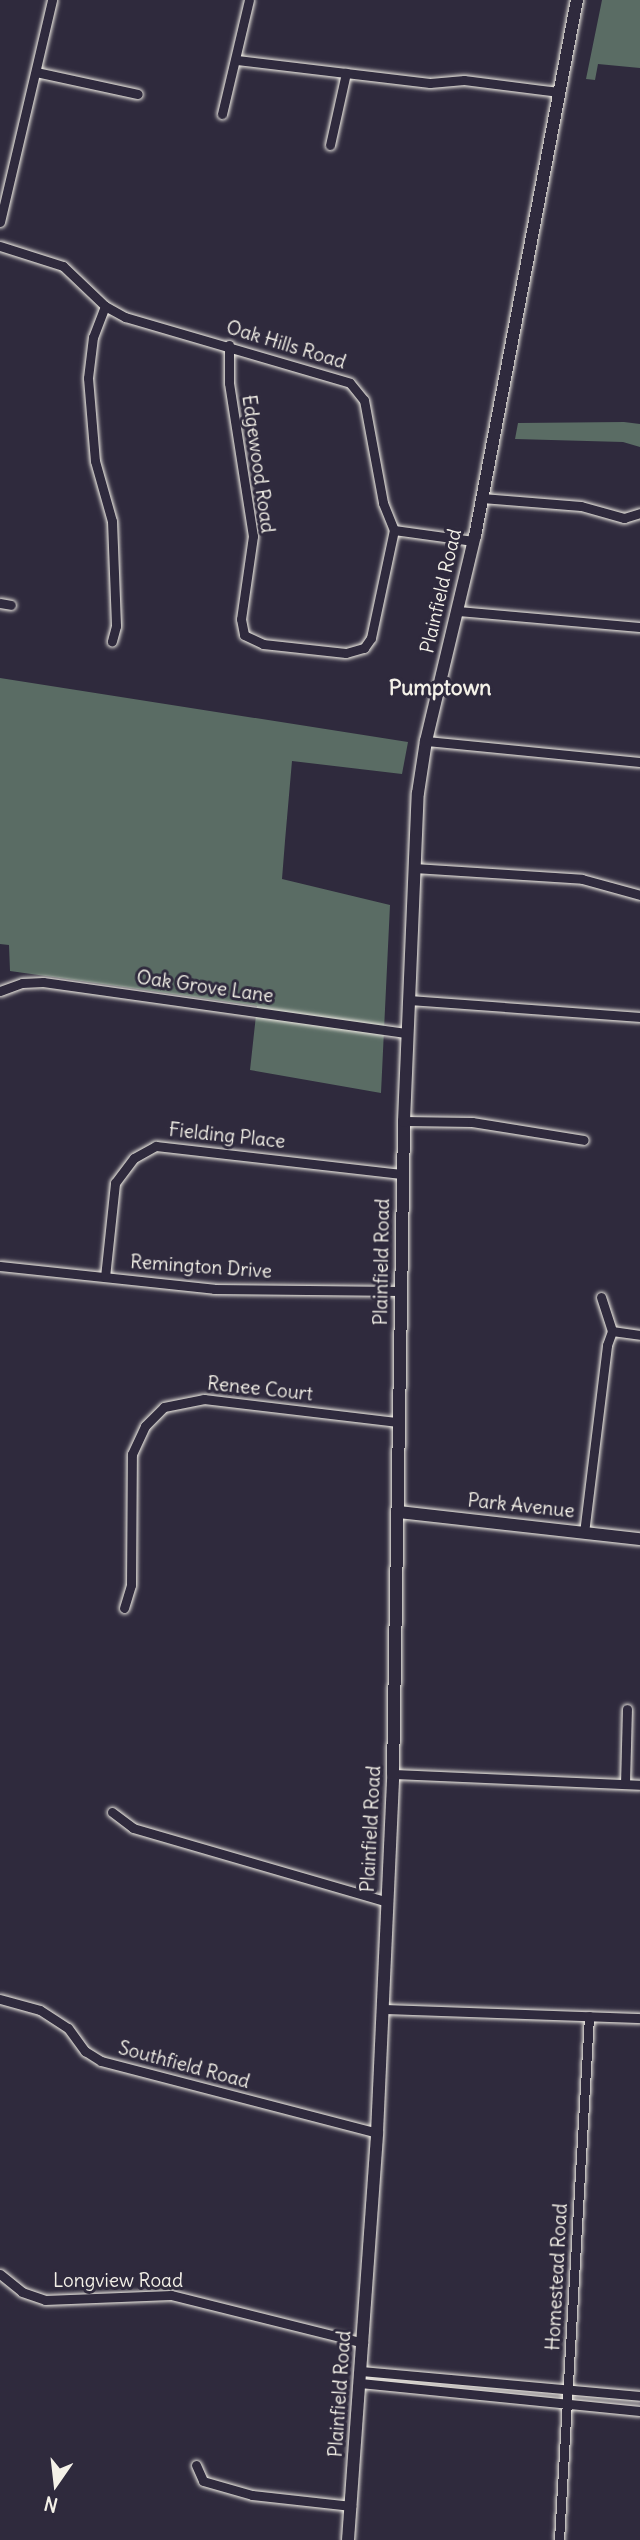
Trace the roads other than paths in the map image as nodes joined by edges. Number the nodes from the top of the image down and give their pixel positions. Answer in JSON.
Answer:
{"nodes":[{"id":1,"x":52,"y":0,"type":"edge"},
{"id":2,"x":249,"y":0,"type":"edge"},
{"id":3,"x":577,"y":0,"type":"edge"},
{"id":4,"x":237,"y":60,"type":"junction"},
{"id":5,"x":36,"y":72,"type":"junction"},
{"id":6,"x":346,"y":73,"type":"junction"},
{"id":7,"x":559,"y":92,"type":"junction"},
{"id":8,"x":138,"y":94,"type":"dead end"},
{"id":9,"x":222,"y":114,"type":"dead end"},
{"id":10,"x":330,"y":145,"type":"dead end"},
{"id":11,"x":0,"y":222,"type":"edge"},
{"id":12,"x":0,"y":246,"type":"edge"},
{"id":13,"x":105,"y":306,"type":"junction"},
{"id":14,"x":229,"y":345,"type":"junction"},
{"id":15,"x":482,"y":498,"type":"junction"},
{"id":16,"x":640,"y":513,"type":"edge"},
{"id":17,"x":394,"y":530,"type":"junction"},
{"id":18,"x":473,"y":541,"type":"junction"},
{"id":19,"x":0,"y":603,"type":"edge"},
{"id":20,"x":11,"y":605,"type":"dead end"},
{"id":21,"x":457,"y":611,"type":"junction"},
{"id":22,"x":640,"y":627,"type":"edge"},
{"id":23,"x":111,"y":641,"type":"dead end"},
{"id":24,"x":426,"y":741,"type":"junction"},
{"id":25,"x":640,"y":762,"type":"edge"},
{"id":26,"x":414,"y":868,"type":"junction"},
{"id":27,"x":640,"y":895,"type":"edge"},
{"id":28,"x":0,"y":991,"type":"edge"},
{"id":29,"x":409,"y":1000,"type":"junction"},
{"id":30,"x":640,"y":1017,"type":"edge"},
{"id":31,"x":407,"y":1033,"type":"junction"},
{"id":32,"x":404,"y":1121,"type":"junction"},
{"id":33,"x":584,"y":1140,"type":"dead end"},
{"id":34,"x":403,"y":1174,"type":"junction"},
{"id":35,"x":0,"y":1266,"type":"edge"},
{"id":36,"x":105,"y":1277,"type":"junction"},
{"id":37,"x":401,"y":1291,"type":"junction"},
{"id":38,"x":601,"y":1297,"type":"dead end"},
{"id":39,"x":612,"y":1331,"type":"junction"},
{"id":40,"x":640,"y":1335,"type":"edge"},
{"id":41,"x":398,"y":1422,"type":"junction"},
{"id":42,"x":398,"y":1512,"type":"junction"},
{"id":43,"x":583,"y":1533,"type":"junction"},
{"id":44,"x":640,"y":1539,"type":"edge"},
{"id":45,"x":124,"y":1608,"type":"dead end"},
{"id":46,"x":627,"y":1709,"type":"dead end"},
{"id":47,"x":393,"y":1774,"type":"junction"},
{"id":48,"x":625,"y":1784,"type":"junction"},
{"id":49,"x":640,"y":1785,"type":"edge"},
{"id":50,"x":112,"y":1812,"type":"dead end"},
{"id":51,"x":387,"y":1902,"type":"junction"},
{"id":52,"x":0,"y":1998,"type":"edge"},
{"id":53,"x":382,"y":2009,"type":"junction"},
{"id":54,"x":589,"y":2016,"type":"junction"},
{"id":55,"x":640,"y":2018,"type":"edge"},
{"id":56,"x":377,"y":2133,"type":"junction"},
{"id":57,"x":0,"y":2274,"type":"edge"},
{"id":58,"x":363,"y":2343,"type":"junction"},
{"id":59,"x":361,"y":2377,"type":"junction"},
{"id":60,"x":568,"y":2390,"type":"junction"},
{"id":61,"x":640,"y":2396,"type":"edge"},
{"id":62,"x":567,"y":2402,"type":"junction"},
{"id":63,"x":640,"y":2411,"type":"edge"},
{"id":64,"x":196,"y":2465,"type":"dead end"},
{"id":65,"x":351,"y":2505,"type":"junction"},
{"id":66,"x":348,"y":2540,"type":"edge"},
{"id":67,"x":559,"y":2540,"type":"edge"}],
"edges":[{"from":1,"to":5,"type":"street"},
{"from":2,"to":4,"type":"street"},
{"from":3,"to":7,"type":"street","name":"Plainfield Road"},
{"from":4,"to":6,"type":"street"},
{"from":4,"to":9,"type":"street"},
{"from":5,"to":8,"type":"street"},
{"from":5,"to":11,"type":"street"},
{"from":6,"to":7,"type":"street"},
{"from":6,"to":10,"type":"street"},
{"from":7,"to":15,"type":"street","name":"Plainfield Road"},
{"from":12,"to":13,"type":"street","name":"Oak Hills Road"},
{"from":13,"to":14,"type":"street","name":"Oak Hills Road"},
{"from":13,"to":23,"type":"street"},
{"from":14,"to":17,"type":"street","name":"Oak Hills Road"},
{"from":14,"to":17,"type":"street","name":"Edgewood Road"},
{"from":15,"to":16,"type":"street"},
{"from":15,"to":18,"type":"street","name":"Plainfield Road"},
{"from":17,"to":18,"type":"street"},
{"from":18,"to":21,"type":"street","name":"Plainfield Road"},
{"from":19,"to":20,"type":"street"},
{"from":21,"to":22,"type":"street"},
{"from":21,"to":24,"type":"street","name":"Plainfield Road"},
{"from":24,"to":25,"type":"street"},
{"from":24,"to":26,"type":"street","name":"Plainfield Road"},
{"from":26,"to":27,"type":"street"},
{"from":26,"to":29,"type":"street","name":"Plainfield Road"},
{"from":28,"to":31,"type":"street","name":"Oak Grove Lane"},
{"from":29,"to":30,"type":"street"},
{"from":29,"to":31,"type":"street","name":"Plainfield Road"},
{"from":31,"to":32,"type":"street","name":"Plainfield Road"},
{"from":32,"to":33,"type":"street"},
{"from":32,"to":34,"type":"street","name":"Plainfield Road"},
{"from":34,"to":36,"type":"street","name":"Fielding Place"},
{"from":34,"to":37,"type":"street","name":"Plainfield Road"},
{"from":35,"to":36,"type":"street","name":"Remington Drive"},
{"from":36,"to":37,"type":"street","name":"Remington Drive"},
{"from":37,"to":41,"type":"street","name":"Plainfield Road"},
{"from":38,"to":39,"type":"street"},
{"from":39,"to":40,"type":"street"},
{"from":39,"to":43,"type":"street"},
{"from":41,"to":42,"type":"street","name":"Plainfield Road"},
{"from":41,"to":45,"type":"street","name":"Renee Court"},
{"from":42,"to":43,"type":"street","name":"Park Avenue"},
{"from":42,"to":47,"type":"street","name":"Plainfield Road"},
{"from":43,"to":44,"type":"street","name":"Park Avenue"},
{"from":46,"to":48,"type":"street"},
{"from":47,"to":48,"type":"street"},
{"from":47,"to":51,"type":"street","name":"Plainfield Road"},
{"from":48,"to":49,"type":"street"},
{"from":50,"to":51,"type":"street"},
{"from":51,"to":53,"type":"street","name":"Plainfield Road"},
{"from":52,"to":56,"type":"street","name":"Southfield Road"},
{"from":53,"to":54,"type":"street"},
{"from":53,"to":56,"type":"street","name":"Plainfield Road"},
{"from":54,"to":55,"type":"street"},
{"from":54,"to":60,"type":"street","name":"Homestead Road"},
{"from":56,"to":58,"type":"street","name":"Plainfield Road"},
{"from":57,"to":58,"type":"street","name":"Longview Road"},
{"from":58,"to":59,"type":"street","name":"Plainfield Road"},
{"from":59,"to":60,"type":"street"},
{"from":59,"to":62,"type":"street"},
{"from":59,"to":65,"type":"street","name":"Plainfield Road"},
{"from":60,"to":61,"type":"street"},
{"from":60,"to":62,"type":"street","name":"Homestead Road"},
{"from":62,"to":63,"type":"street"},
{"from":62,"to":67,"type":"street","name":"Homestead Road"},
{"from":64,"to":65,"type":"street"},
{"from":65,"to":66,"type":"street","name":"Plainfield Road"}]}
